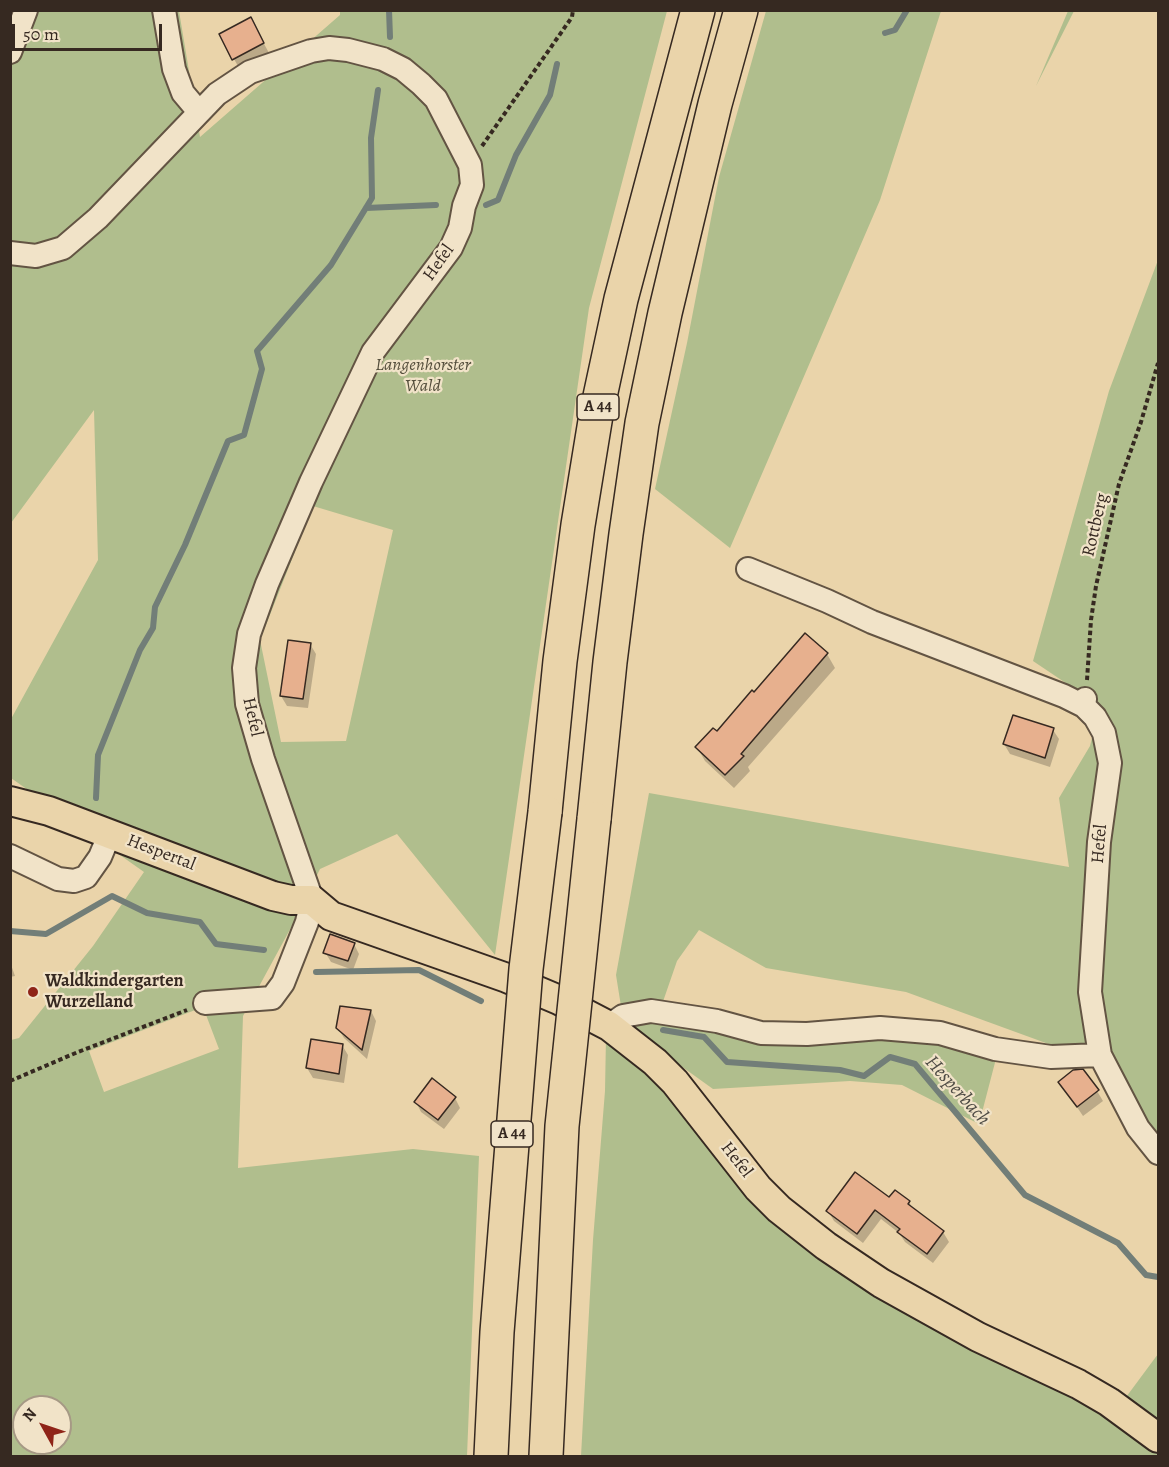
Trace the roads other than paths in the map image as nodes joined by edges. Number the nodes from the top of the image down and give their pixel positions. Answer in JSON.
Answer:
{"nodes":[{"id":1,"x":26,"y":10,"type":"edge"},
{"id":2,"x":164,"y":10,"type":"edge"},
{"id":3,"x":698,"y":10,"type":"edge"},
{"id":4,"x":741,"y":10,"type":"edge"},
{"id":5,"x":10,"y":52,"type":"edge"},
{"id":6,"x":199,"y":112,"type":"junction"},
{"id":7,"x":10,"y":253,"type":"edge"},
{"id":8,"x":748,"y":569,"type":"dead end"},
{"id":9,"x":10,"y":801,"type":"edge"},
{"id":10,"x":110,"y":833,"type":"junction"},
{"id":11,"x":10,"y":856,"type":"edge"},
{"id":12,"x":312,"y":900,"type":"junction"},
{"id":13,"x":205,"y":1003,"type":"road end"},
{"id":14,"x":609,"y":1026,"type":"junction"},
{"id":15,"x":1100,"y":1055,"type":"junction"},
{"id":16,"x":1158,"y":1153,"type":"edge"},
{"id":17,"x":1158,"y":1438,"type":"edge"},
{"id":18,"x":491,"y":1456,"type":"edge"},
{"id":19,"x":546,"y":1456,"type":"edge"}],
"edges":[{"from":1,"to":5,"type":"street"},
{"from":2,"to":6,"type":"street"},
{"from":3,"to":18,"type":"highway","number":"A 44","bridge":true},
{"from":4,"to":19,"type":"highway","number":"A 44","bridge":true},
{"from":6,"to":7,"type":"street"},
{"from":6,"to":12,"type":"street","name":"Hefel"},
{"from":8,"to":15,"type":"street","name":"Hefel"},
{"from":9,"to":10,"type":"main road","name":"Hespertal"},
{"from":10,"to":11,"type":"street"},
{"from":10,"to":12,"type":"main road","name":"Hespertal"},
{"from":12,"to":13,"type":"street"},
{"from":12,"to":14,"type":"main road","name":"Hefel"},
{"from":14,"to":15,"type":"street"},
{"from":14,"to":17,"type":"main road","name":"Hefel"},
{"from":15,"to":16,"type":"street","name":"Hefel"}]}
